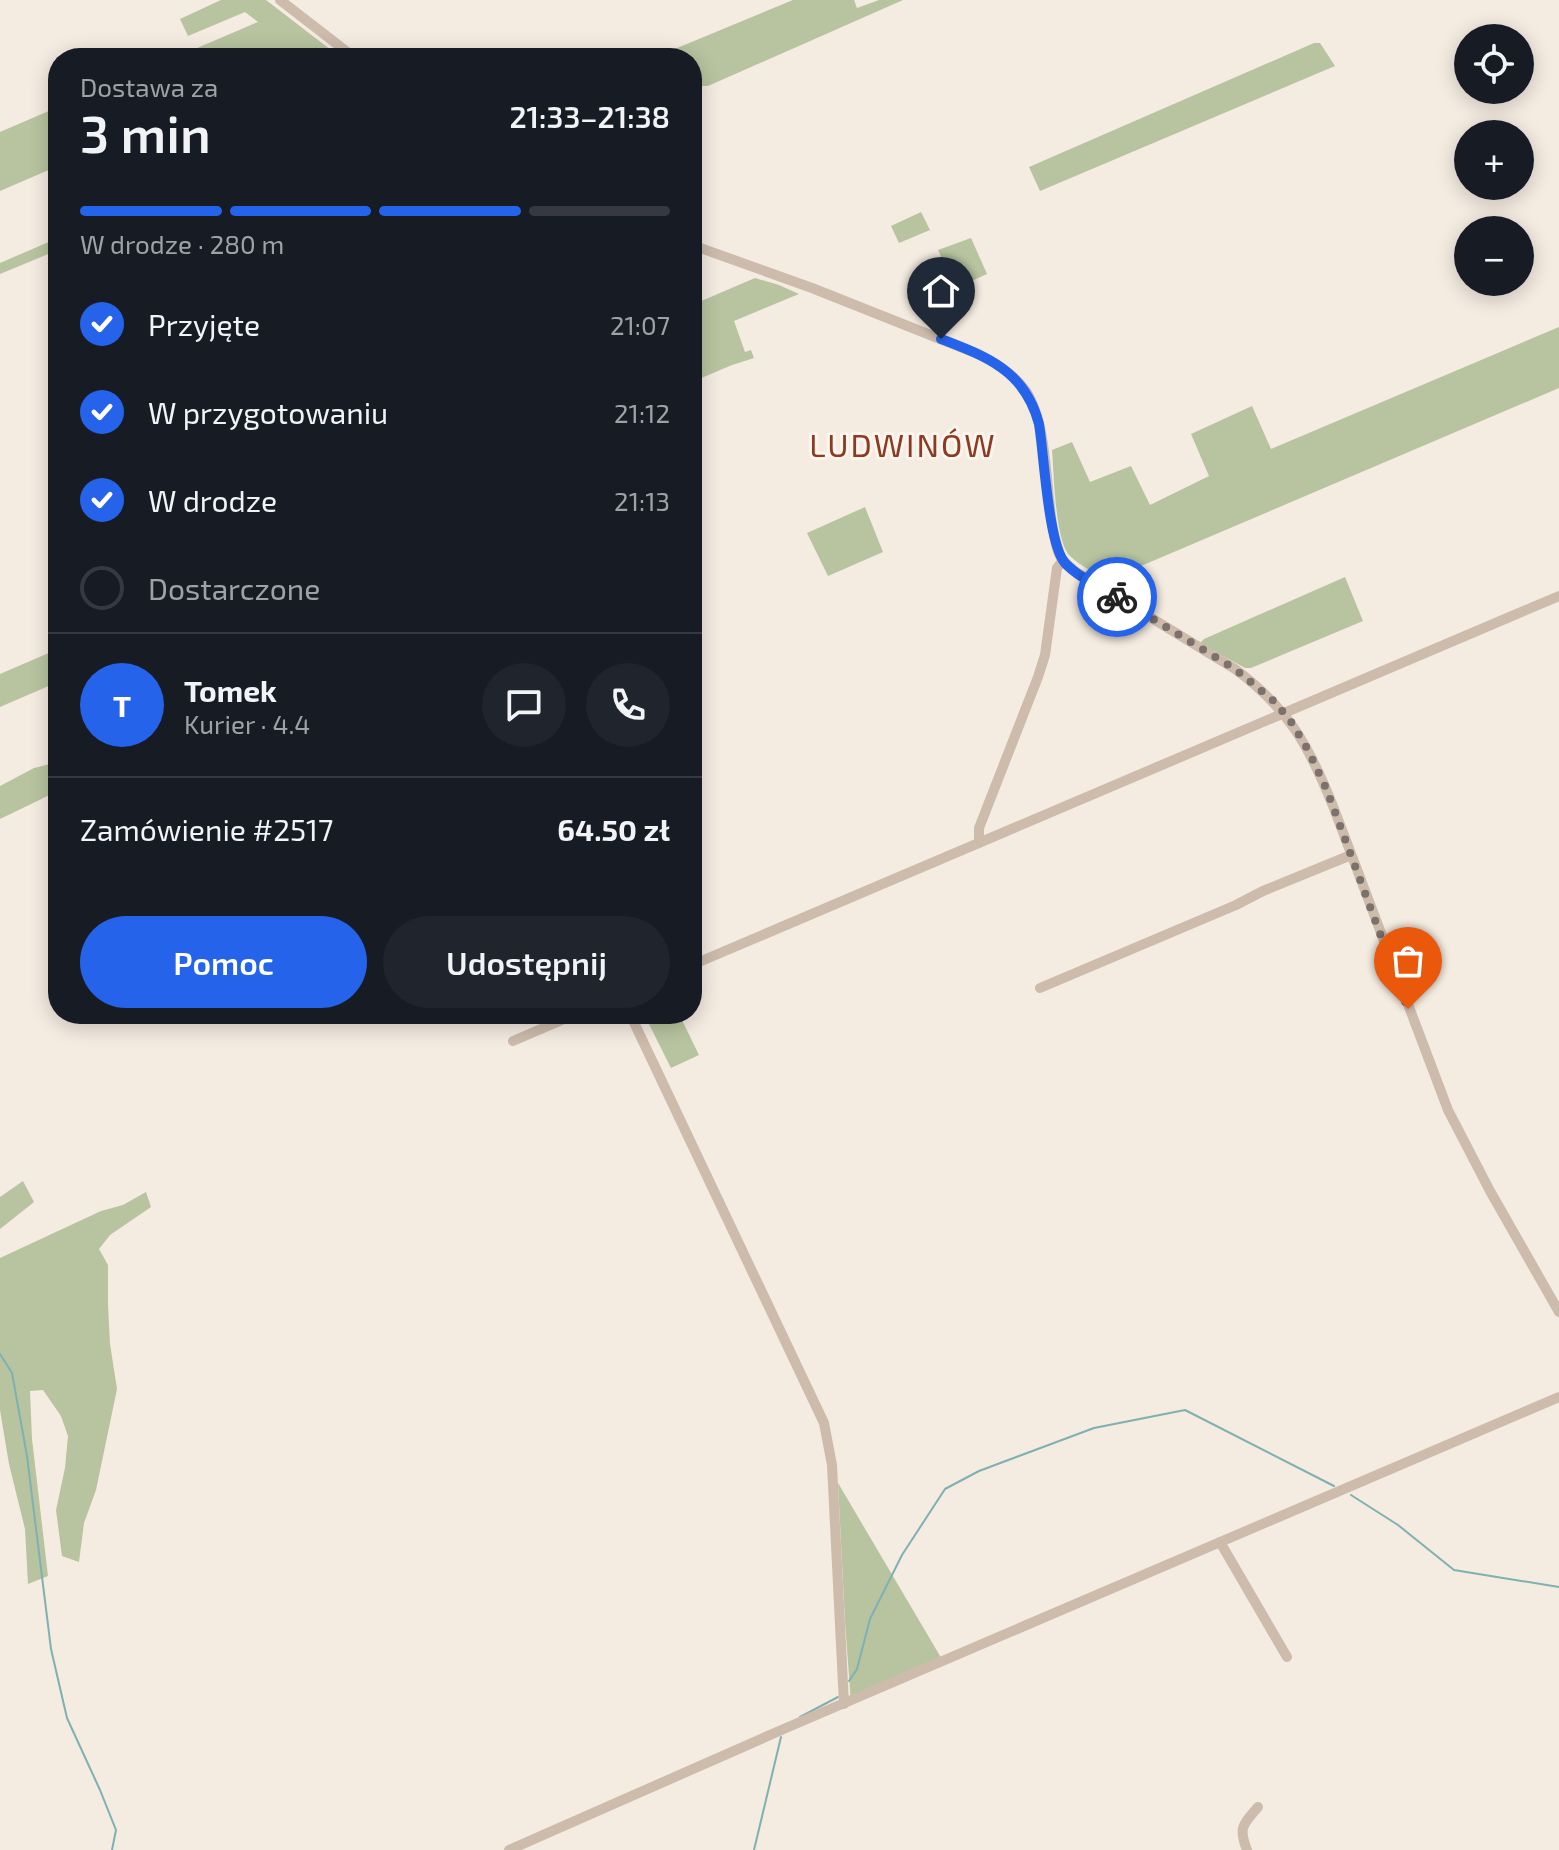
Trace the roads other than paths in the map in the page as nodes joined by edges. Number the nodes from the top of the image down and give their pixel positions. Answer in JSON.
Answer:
{"nodes":[{"id":1,"x":280,"y":0,"type":"edge"},
{"id":2,"x":342,"y":48,"type":"edge"},
{"id":3,"x":702,"y":249,"type":"edge"},
{"id":4,"x":1063,"y":560,"type":"junction"},
{"id":5,"x":1559,"y":596,"type":"edge"},
{"id":6,"x":1283,"y":712,"type":"junction"},
{"id":7,"x":979,"y":843,"type":"junction"},
{"id":8,"x":1351,"y":855,"type":"junction"},
{"id":9,"x":702,"y":961,"type":"edge"},
{"id":10,"x":1040,"y":988,"type":"dead end"},
{"id":11,"x":553,"y":1024,"type":"edge"},
{"id":12,"x":635,"y":1024,"type":"edge"},
{"id":13,"x":513,"y":1041,"type":"dead end"},
{"id":14,"x":1559,"y":1312,"type":"edge"},
{"id":15,"x":1559,"y":1397,"type":"edge"},
{"id":16,"x":1220,"y":1542,"type":"junction"},
{"id":17,"x":1287,"y":1657,"type":"dead end"},
{"id":18,"x":844,"y":1704,"type":"junction"},
{"id":19,"x":1258,"y":1807,"type":"dead end"},
{"id":20,"x":509,"y":1850,"type":"edge"},
{"id":21,"x":1247,"y":1850,"type":"edge"}],
"edges":[{"from":1,"to":2,"type":"street"},
{"from":3,"to":4,"type":"street"},
{"from":4,"to":6,"type":"street"},
{"from":4,"to":7,"type":"street"},
{"from":5,"to":6,"type":"street"},
{"from":6,"to":7,"type":"street"},
{"from":6,"to":8,"type":"street"},
{"from":7,"to":9,"type":"street"},
{"from":8,"to":10,"type":"street"},
{"from":8,"to":14,"type":"street"},
{"from":11,"to":13,"type":"street"},
{"from":12,"to":18,"type":"street"},
{"from":15,"to":16,"type":"street"},
{"from":16,"to":17,"type":"street"},
{"from":16,"to":18,"type":"street"},
{"from":18,"to":20,"type":"street"},
{"from":19,"to":21,"type":"street"}]}
